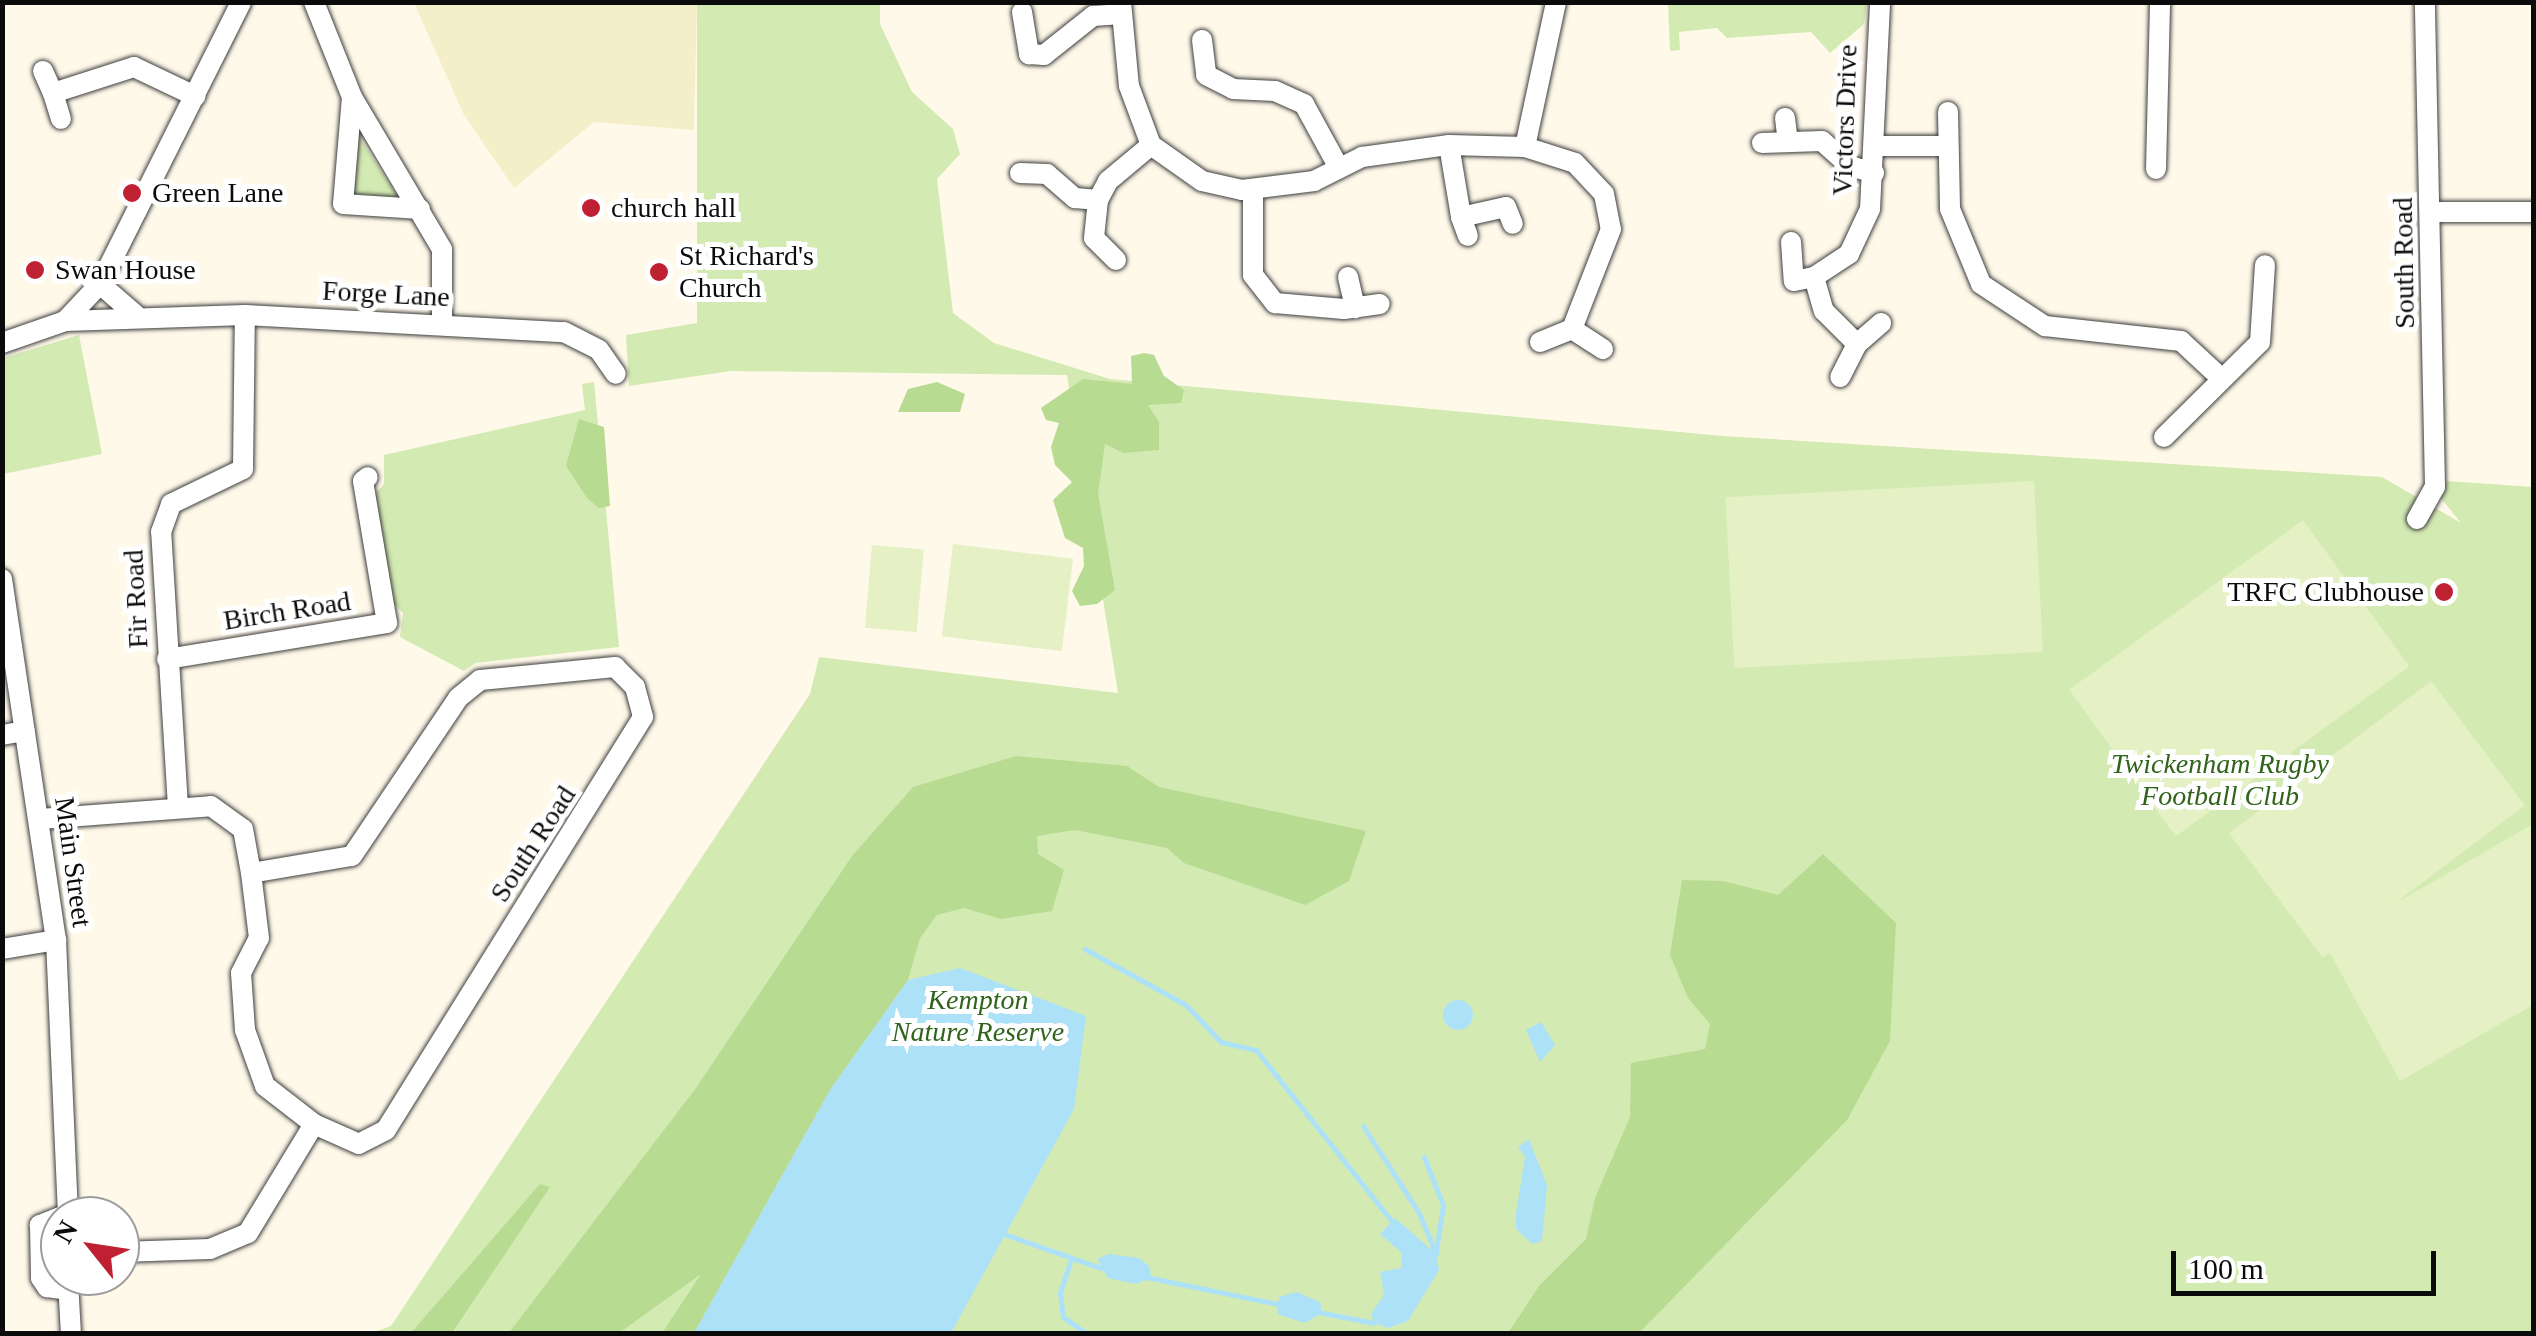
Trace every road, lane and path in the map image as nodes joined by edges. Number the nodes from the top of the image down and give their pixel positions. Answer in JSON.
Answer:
{"nodes":[{"id":1,"x":241,"y":2,"type":"edge"},
{"id":2,"x":314,"y":2,"type":"edge"},
{"id":3,"x":1556,"y":2,"type":"edge"},
{"id":4,"x":1880,"y":2,"type":"edge"},
{"id":5,"x":2160,"y":2,"type":"edge"},
{"id":6,"x":2425,"y":2,"type":"edge"},
{"id":7,"x":1122,"y":8,"type":"edge"},
{"id":8,"x":1022,"y":12,"type":"dead end"},
{"id":9,"x":1202,"y":40,"type":"dead end"},
{"id":10,"x":43,"y":71,"type":"dead end"},
{"id":11,"x":53,"y":93,"type":"junction"},
{"id":12,"x":195,"y":96,"type":"junction"},
{"id":13,"x":352,"y":97,"type":"junction"},
{"id":14,"x":1948,"y":112,"type":"dead end"},
{"id":15,"x":1785,"y":118,"type":"dead end"},
{"id":16,"x":61,"y":120,"type":"dead end"},
{"id":17,"x":1788,"y":142,"type":"junction"},
{"id":18,"x":1762,"y":143,"type":"dead end"},
{"id":19,"x":1152,"y":145,"type":"junction"},
{"id":20,"x":1448,"y":145,"type":"junction"},
{"id":21,"x":1876,"y":146,"type":"junction"},
{"id":22,"x":1944,"y":146,"type":"junction"},
{"id":23,"x":1526,"y":147,"type":"junction"},
{"id":24,"x":1339,"y":168,"type":"junction"},
{"id":25,"x":2156,"y":168,"type":"dead end"},
{"id":26,"x":1874,"y":173,"type":"junction"},
{"id":27,"x":1020,"y":174,"type":"dead end"},
{"id":28,"x":1253,"y":189,"type":"junction"},
{"id":29,"x":1098,"y":200,"type":"junction"},
{"id":30,"x":420,"y":209,"type":"junction"},
{"id":31,"x":2431,"y":212,"type":"junction"},
{"id":32,"x":2534,"y":212,"type":"edge"},
{"id":33,"x":1513,"y":224,"type":"dead end"},
{"id":34,"x":1790,"y":242,"type":"dead end"},
{"id":35,"x":1116,"y":260,"type":"dead end"},
{"id":36,"x":2265,"y":265,"type":"dead end"},
{"id":37,"x":1348,"y":277,"type":"dead end"},
{"id":38,"x":1814,"y":277,"type":"junction"},
{"id":39,"x":100,"y":284,"type":"junction"},
{"id":40,"x":1380,"y":304,"type":"dead end"},
{"id":41,"x":1355,"y":308,"type":"junction"},
{"id":42,"x":245,"y":315,"type":"junction"},
{"id":43,"x":137,"y":316,"type":"junction"},
{"id":44,"x":66,"y":321,"type":"junction"},
{"id":45,"x":1881,"y":323,"type":"dead end"},
{"id":46,"x":442,"y":324,"type":"junction"},
{"id":47,"x":1572,"y":329,"type":"junction"},
{"id":48,"x":1540,"y":342,"type":"dead end"},
{"id":49,"x":2,"y":343,"type":"edge"},
{"id":50,"x":1857,"y":344,"type":"junction"},
{"id":51,"x":1603,"y":350,"type":"dead end"},
{"id":52,"x":616,"y":374,"type":"dead end"},
{"id":53,"x":1840,"y":377,"type":"dead end"},
{"id":54,"x":2222,"y":379,"type":"junction"},
{"id":55,"x":2164,"y":436,"type":"dead end"},
{"id":56,"x":368,"y":476,"type":"dead end"},
{"id":57,"x":2417,"y":518,"type":"dead end"},
{"id":58,"x":2,"y":579,"type":"edge"},
{"id":59,"x":166,"y":659,"type":"junction"},
{"id":60,"x":25,"y":731,"type":"junction"},
{"id":61,"x":2,"y":735,"type":"edge"},
{"id":62,"x":178,"y":807,"type":"junction"},
{"id":63,"x":40,"y":819,"type":"junction"},
{"id":64,"x":251,"y":874,"type":"junction"},
{"id":65,"x":56,"y":940,"type":"junction"},
{"id":66,"x":2,"y":949,"type":"edge"},
{"id":67,"x":314,"y":1124,"type":"junction"},
{"id":68,"x":67,"y":1196,"type":"edge"},
{"id":69,"x":140,"y":1251,"type":"edge"},
{"id":70,"x":69,"y":1296,"type":"edge"},
{"id":71,"x":70,"y":1334,"type":"edge"}],
"edges":[{"from":1,"to":12,"type":"street"},
{"from":2,"to":13,"type":"street"},
{"from":3,"to":23,"type":"street"},
{"from":4,"to":21,"type":"street","name":"Victors Drive"},
{"from":5,"to":25,"type":"street"},
{"from":6,"to":31,"type":"street","name":"South Road"},
{"from":7,"to":8,"type":"street"},
{"from":7,"to":19,"type":"street"},
{"from":9,"to":24,"type":"street"},
{"from":10,"to":11,"type":"street"},
{"from":11,"to":12,"type":"street"},
{"from":11,"to":16,"type":"street"},
{"from":12,"to":39,"type":"street"},
{"from":13,"to":30,"type":"street"},
{"from":13,"to":30,"type":"street"},
{"from":14,"to":22,"type":"street"},
{"from":15,"to":17,"type":"street"},
{"from":17,"to":18,"type":"street"},
{"from":17,"to":26,"type":"street"},
{"from":19,"to":28,"type":"street"},
{"from":19,"to":29,"type":"street"},
{"from":20,"to":23,"type":"street"},
{"from":20,"to":24,"type":"street"},
{"from":20,"to":33,"type":"street"},
{"from":21,"to":22,"type":"street"},
{"from":21,"to":26,"type":"street","name":"Victors Drive"},
{"from":22,"to":54,"type":"street"},
{"from":23,"to":47,"type":"street"},
{"from":24,"to":28,"type":"street"},
{"from":26,"to":38,"type":"street","name":"Victors Drive"},
{"from":27,"to":29,"type":"street"},
{"from":28,"to":41,"type":"street"},
{"from":29,"to":35,"type":"street"},
{"from":30,"to":46,"type":"street"},
{"from":31,"to":32,"type":"street"},
{"from":31,"to":57,"type":"street","name":"South Road"},
{"from":34,"to":38,"type":"street"},
{"from":36,"to":54,"type":"street"},
{"from":37,"to":41,"type":"street"},
{"from":38,"to":50,"type":"street"},
{"from":39,"to":43,"type":"street"},
{"from":39,"to":44,"type":"street"},
{"from":40,"to":41,"type":"street"},
{"from":42,"to":43,"type":"street","name":"Forge Lane"},
{"from":42,"to":46,"type":"street","name":"Forge Lane"},
{"from":42,"to":59,"type":"street","name":"Fir Road"},
{"from":43,"to":44,"type":"street","name":"Forge Lane"},
{"from":44,"to":49,"type":"street"},
{"from":45,"to":50,"type":"street"},
{"from":46,"to":52,"type":"street","name":"Forge Lane"},
{"from":47,"to":48,"type":"street"},
{"from":47,"to":51,"type":"street"},
{"from":50,"to":53,"type":"street"},
{"from":54,"to":55,"type":"street"},
{"from":56,"to":59,"type":"street","name":"Birch Road"},
{"from":58,"to":60,"type":"street","name":"Main Street"},
{"from":59,"to":62,"type":"street","name":"Fir Road"},
{"from":60,"to":61,"type":"street"},
{"from":60,"to":63,"type":"street","name":"Main Street"},
{"from":62,"to":63,"type":"street","name":"South Road"},
{"from":62,"to":64,"type":"street","name":"South Road"},
{"from":63,"to":65,"type":"street","name":"Main Street"},
{"from":64,"to":67,"type":"street","name":"South Road"},
{"from":64,"to":67,"type":"street","name":"South Road"},
{"from":65,"to":66,"type":"street"},
{"from":65,"to":68,"type":"street","name":"Main Street"},
{"from":67,"to":69,"type":"street"},
{"from":70,"to":71,"type":"street"}]}
